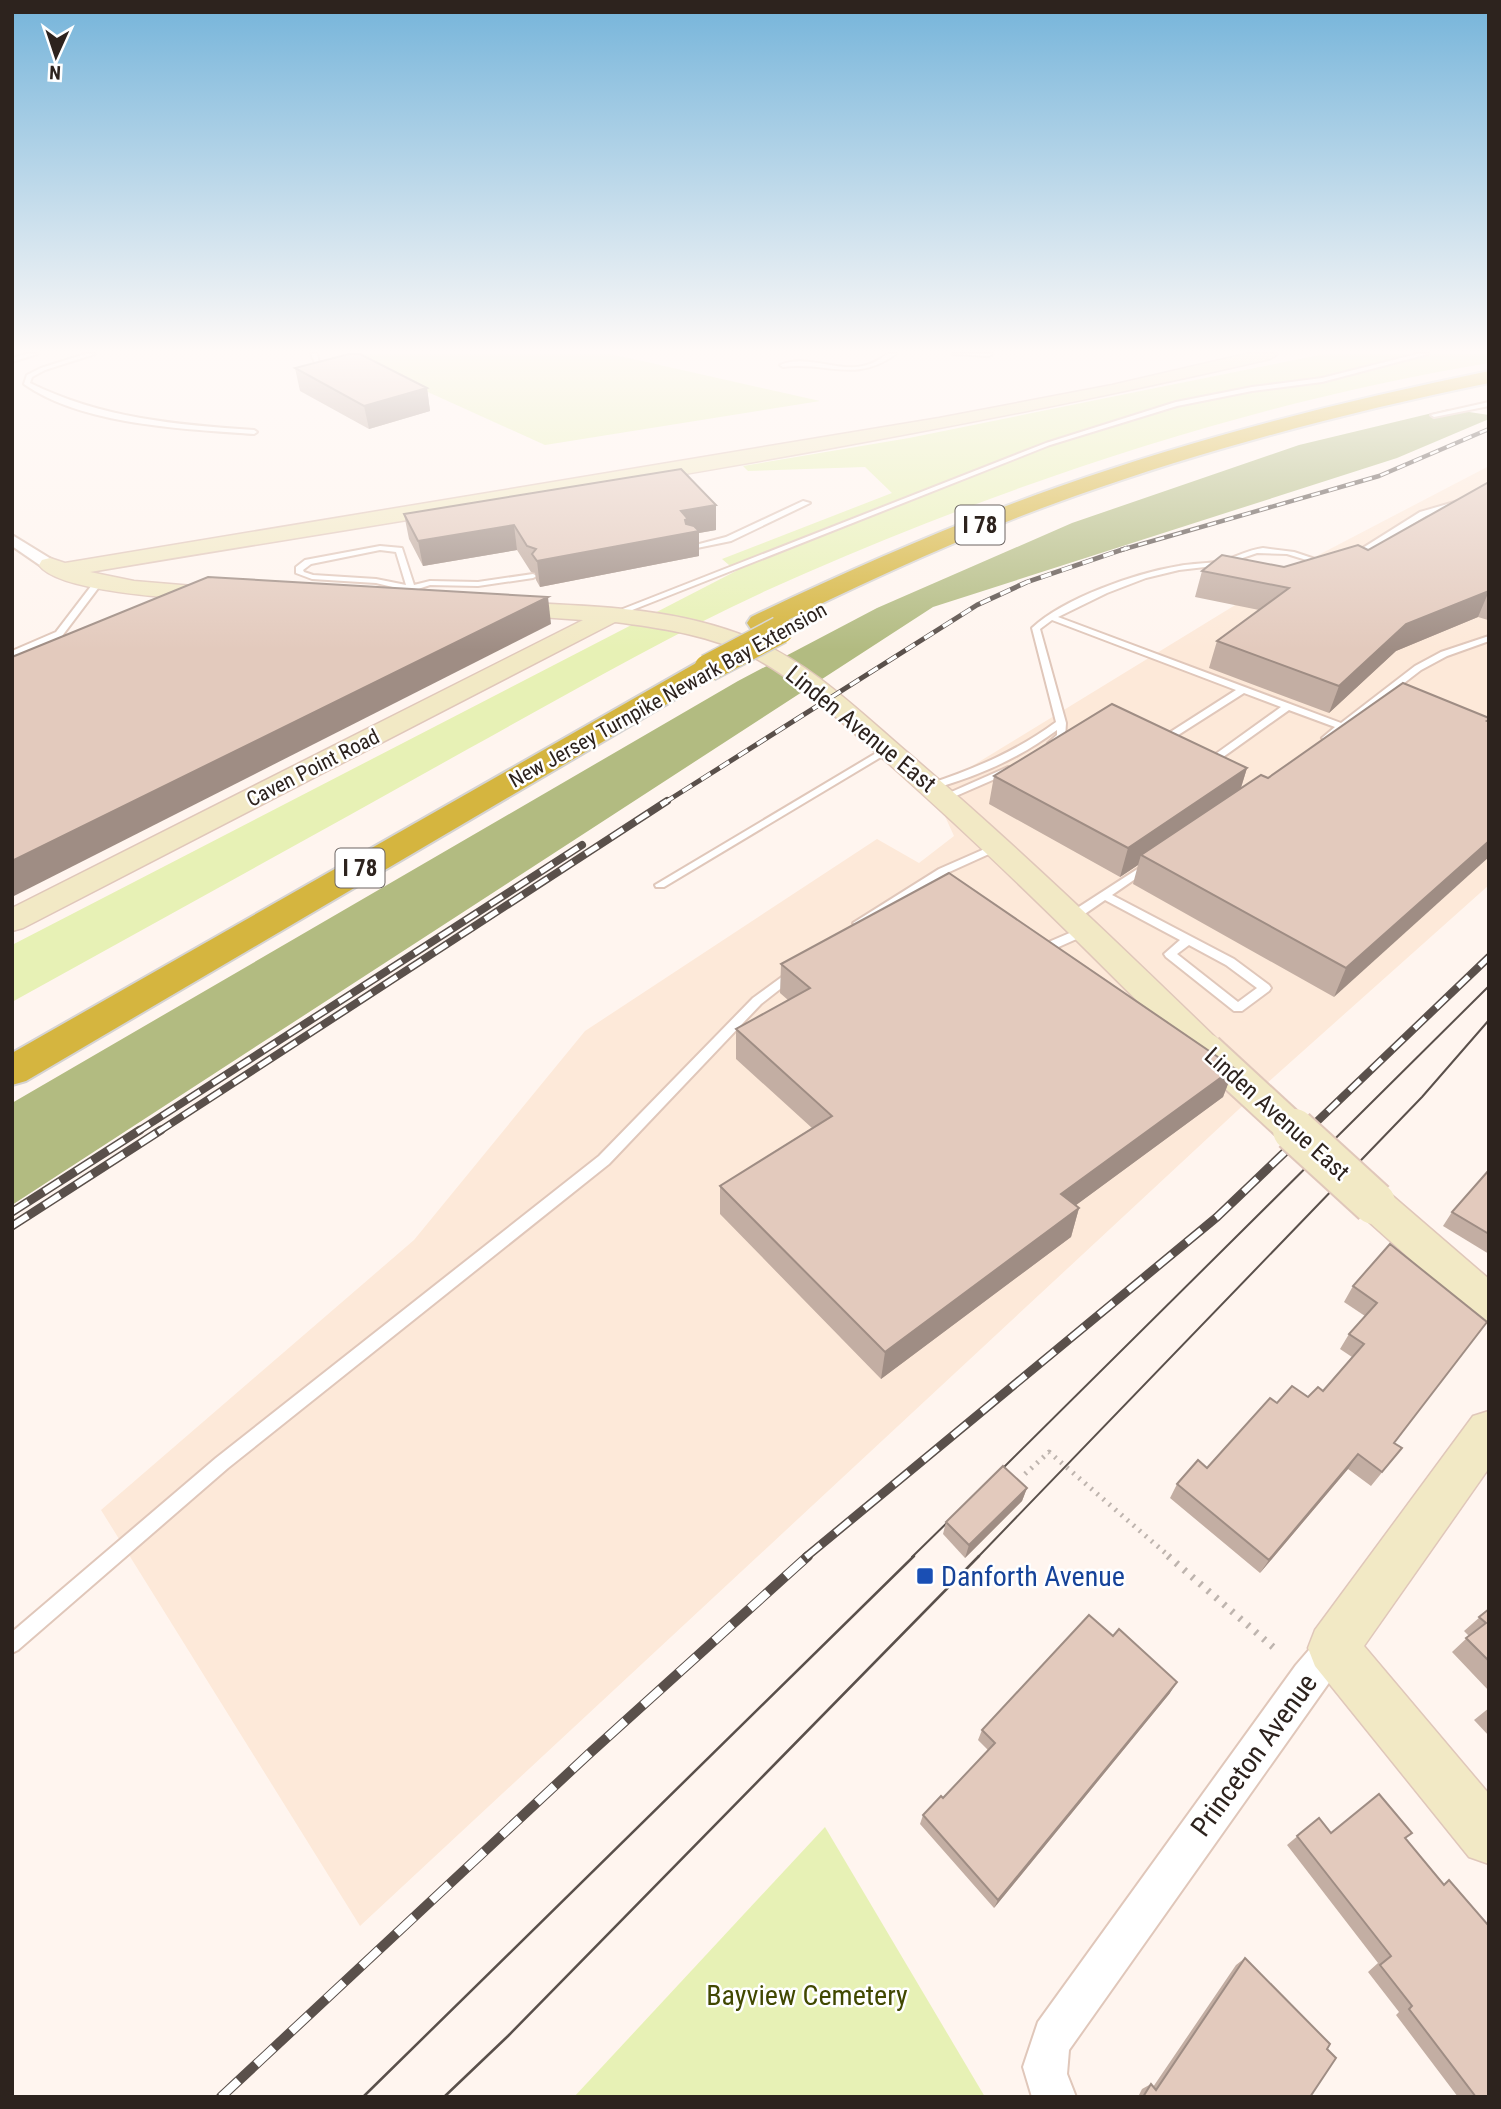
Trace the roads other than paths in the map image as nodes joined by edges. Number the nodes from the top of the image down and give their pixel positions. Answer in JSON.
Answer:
{"nodes":[{"id":1,"x":702,"y":452,"type":"edge"},
{"id":2,"x":769,"y":452,"type":"edge"},
{"id":3,"x":1027,"y":452,"type":"edge"},
{"id":4,"x":1205,"y":452,"type":"edge"},
{"id":5,"x":1489,"y":494,"type":"edge"},
{"id":6,"x":806,"y":502,"type":"dead end"},
{"id":7,"x":12,"y":539,"type":"edge"},
{"id":8,"x":233,"y":542,"type":"junction"},
{"id":9,"x":692,"y":547,"type":"edge"},
{"id":10,"x":1224,"y":563,"type":"junction"},
{"id":11,"x":1329,"y":565,"type":"junction"},
{"id":12,"x":55,"y":567,"type":"junction"},
{"id":13,"x":1241,"y":567,"type":"edge"},
{"id":14,"x":1305,"y":571,"type":"edge"},
{"id":15,"x":533,"y":576,"type":"edge"},
{"id":16,"x":98,"y":583,"type":"junction"},
{"id":17,"x":185,"y":592,"type":"junction"},
{"id":18,"x":239,"y":595,"type":"edge"},
{"id":19,"x":400,"y":601,"type":"junction"},
{"id":20,"x":488,"y":609,"type":"edge"},
{"id":21,"x":614,"y":614,"type":"junction"},
{"id":22,"x":1051,"y":617,"type":"junction"},
{"id":23,"x":1489,"y":638,"type":"edge"},
{"id":24,"x":12,"y":654,"type":"edge"},
{"id":25,"x":699,"y":663,"type":"junction"},
{"id":26,"x":1242,"y":690,"type":"junction"},
{"id":27,"x":1286,"y":707,"type":"junction"},
{"id":28,"x":1061,"y":723,"type":"junction"},
{"id":29,"x":1341,"y":726,"type":"junction"},
{"id":30,"x":1161,"y":742,"type":"edge"},
{"id":31,"x":1321,"y":742,"type":"edge"},
{"id":32,"x":888,"y":749,"type":"junction"},
{"id":33,"x":1037,"y":754,"type":"edge"},
{"id":34,"x":1199,"y":760,"type":"edge"},
{"id":35,"x":1016,"y":766,"type":"edge"},
{"id":36,"x":938,"y":792,"type":"junction"},
{"id":37,"x":996,"y":847,"type":"junction"},
{"id":38,"x":1161,"y":857,"type":"edge"},
{"id":39,"x":660,"y":885,"type":"dead end"},
{"id":40,"x":1104,"y":895,"type":"junction"},
{"id":41,"x":12,"y":921,"type":"edge"},
{"id":42,"x":1079,"y":924,"type":"junction"},
{"id":43,"x":841,"y":934,"type":"edge"},
{"id":44,"x":1188,"y":940,"type":"junction"},
{"id":45,"x":1030,"y":942,"type":"edge"},
{"id":46,"x":809,"y":959,"type":"edge"},
{"id":47,"x":12,"y":1044,"type":"edge"},
{"id":48,"x":12,"y":1071,"type":"edge"},
{"id":49,"x":1489,"y":1304,"type":"edge"},
{"id":50,"x":1489,"y":1431,"type":"edge"},
{"id":51,"x":12,"y":1644,"type":"edge"},
{"id":52,"x":1333,"y":1648,"type":"junction"},
{"id":53,"x":1489,"y":1837,"type":"edge"},
{"id":54,"x":1052,"y":2092,"type":"edge"}],
"edges":[{"from":1,"to":12,"type":"street"},
{"from":2,"to":8,"type":"street"},
{"from":3,"to":21,"type":"lane"},
{"from":4,"to":25,"type":"highway","name":"New Jersey Turnpike Newark Bay Extension","number":"I 78","bridge":true},
{"from":5,"to":11,"type":"lane"},
{"from":6,"to":9,"type":"lane"},
{"from":7,"to":12,"type":"street"},
{"from":8,"to":12,"type":"street"},
{"from":8,"to":17,"type":"street"},
{"from":10,"to":11,"type":"lane"},
{"from":10,"to":13,"type":"lane"},
{"from":10,"to":22,"type":"lane"},
{"from":11,"to":14,"type":"lane"},
{"from":12,"to":16,"type":"street"},
{"from":15,"to":19,"type":"lane"},
{"from":16,"to":17,"type":"street"},
{"from":16,"to":24,"type":"lane"},
{"from":17,"to":18,"type":"street"},
{"from":19,"to":19,"type":"lane"},
{"from":20,"to":21,"type":"street","name":"Linden Avenue East"},
{"from":21,"to":32,"type":"street","name":"Linden Avenue East"},
{"from":21,"to":41,"type":"street","name":"Caven Point Road"},
{"from":22,"to":26,"type":"lane"},
{"from":22,"to":28,"type":"lane"},
{"from":23,"to":29,"type":"lane"},
{"from":25,"to":47,"type":"highway","name":"New Jersey Turnpike Newark Bay Extension","number":"I 78"},
{"from":25,"to":48,"type":"highway","name":"New Jersey Turnpike Newark Bay Extension","number":"I 78"},
{"from":26,"to":27,"type":"lane"},
{"from":26,"to":30,"type":"lane"},
{"from":27,"to":29,"type":"lane"},
{"from":27,"to":34,"type":"lane"},
{"from":28,"to":33,"type":"lane"},
{"from":28,"to":36,"type":"lane"},
{"from":29,"to":31,"type":"lane"},
{"from":32,"to":36,"type":"street","name":"Linden Avenue East"},
{"from":32,"to":39,"type":"lane"},
{"from":35,"to":36,"type":"lane"},
{"from":36,"to":37,"type":"street","name":"Linden Avenue East"},
{"from":37,"to":42,"type":"street","name":"Linden Avenue East"},
{"from":37,"to":43,"type":"lane"},
{"from":38,"to":40,"type":"lane"},
{"from":40,"to":42,"type":"lane"},
{"from":40,"to":44,"type":"lane"},
{"from":42,"to":45,"type":"lane"},
{"from":42,"to":49,"type":"street","name":"Linden Avenue East","bridge":true},
{"from":44,"to":44,"type":"lane"},
{"from":46,"to":51,"type":"lane"},
{"from":50,"to":52,"type":"street","name":"Princeton Avenue"},
{"from":52,"to":53,"type":"street"},
{"from":52,"to":54,"type":"street","name":"Princeton Avenue"}]}
